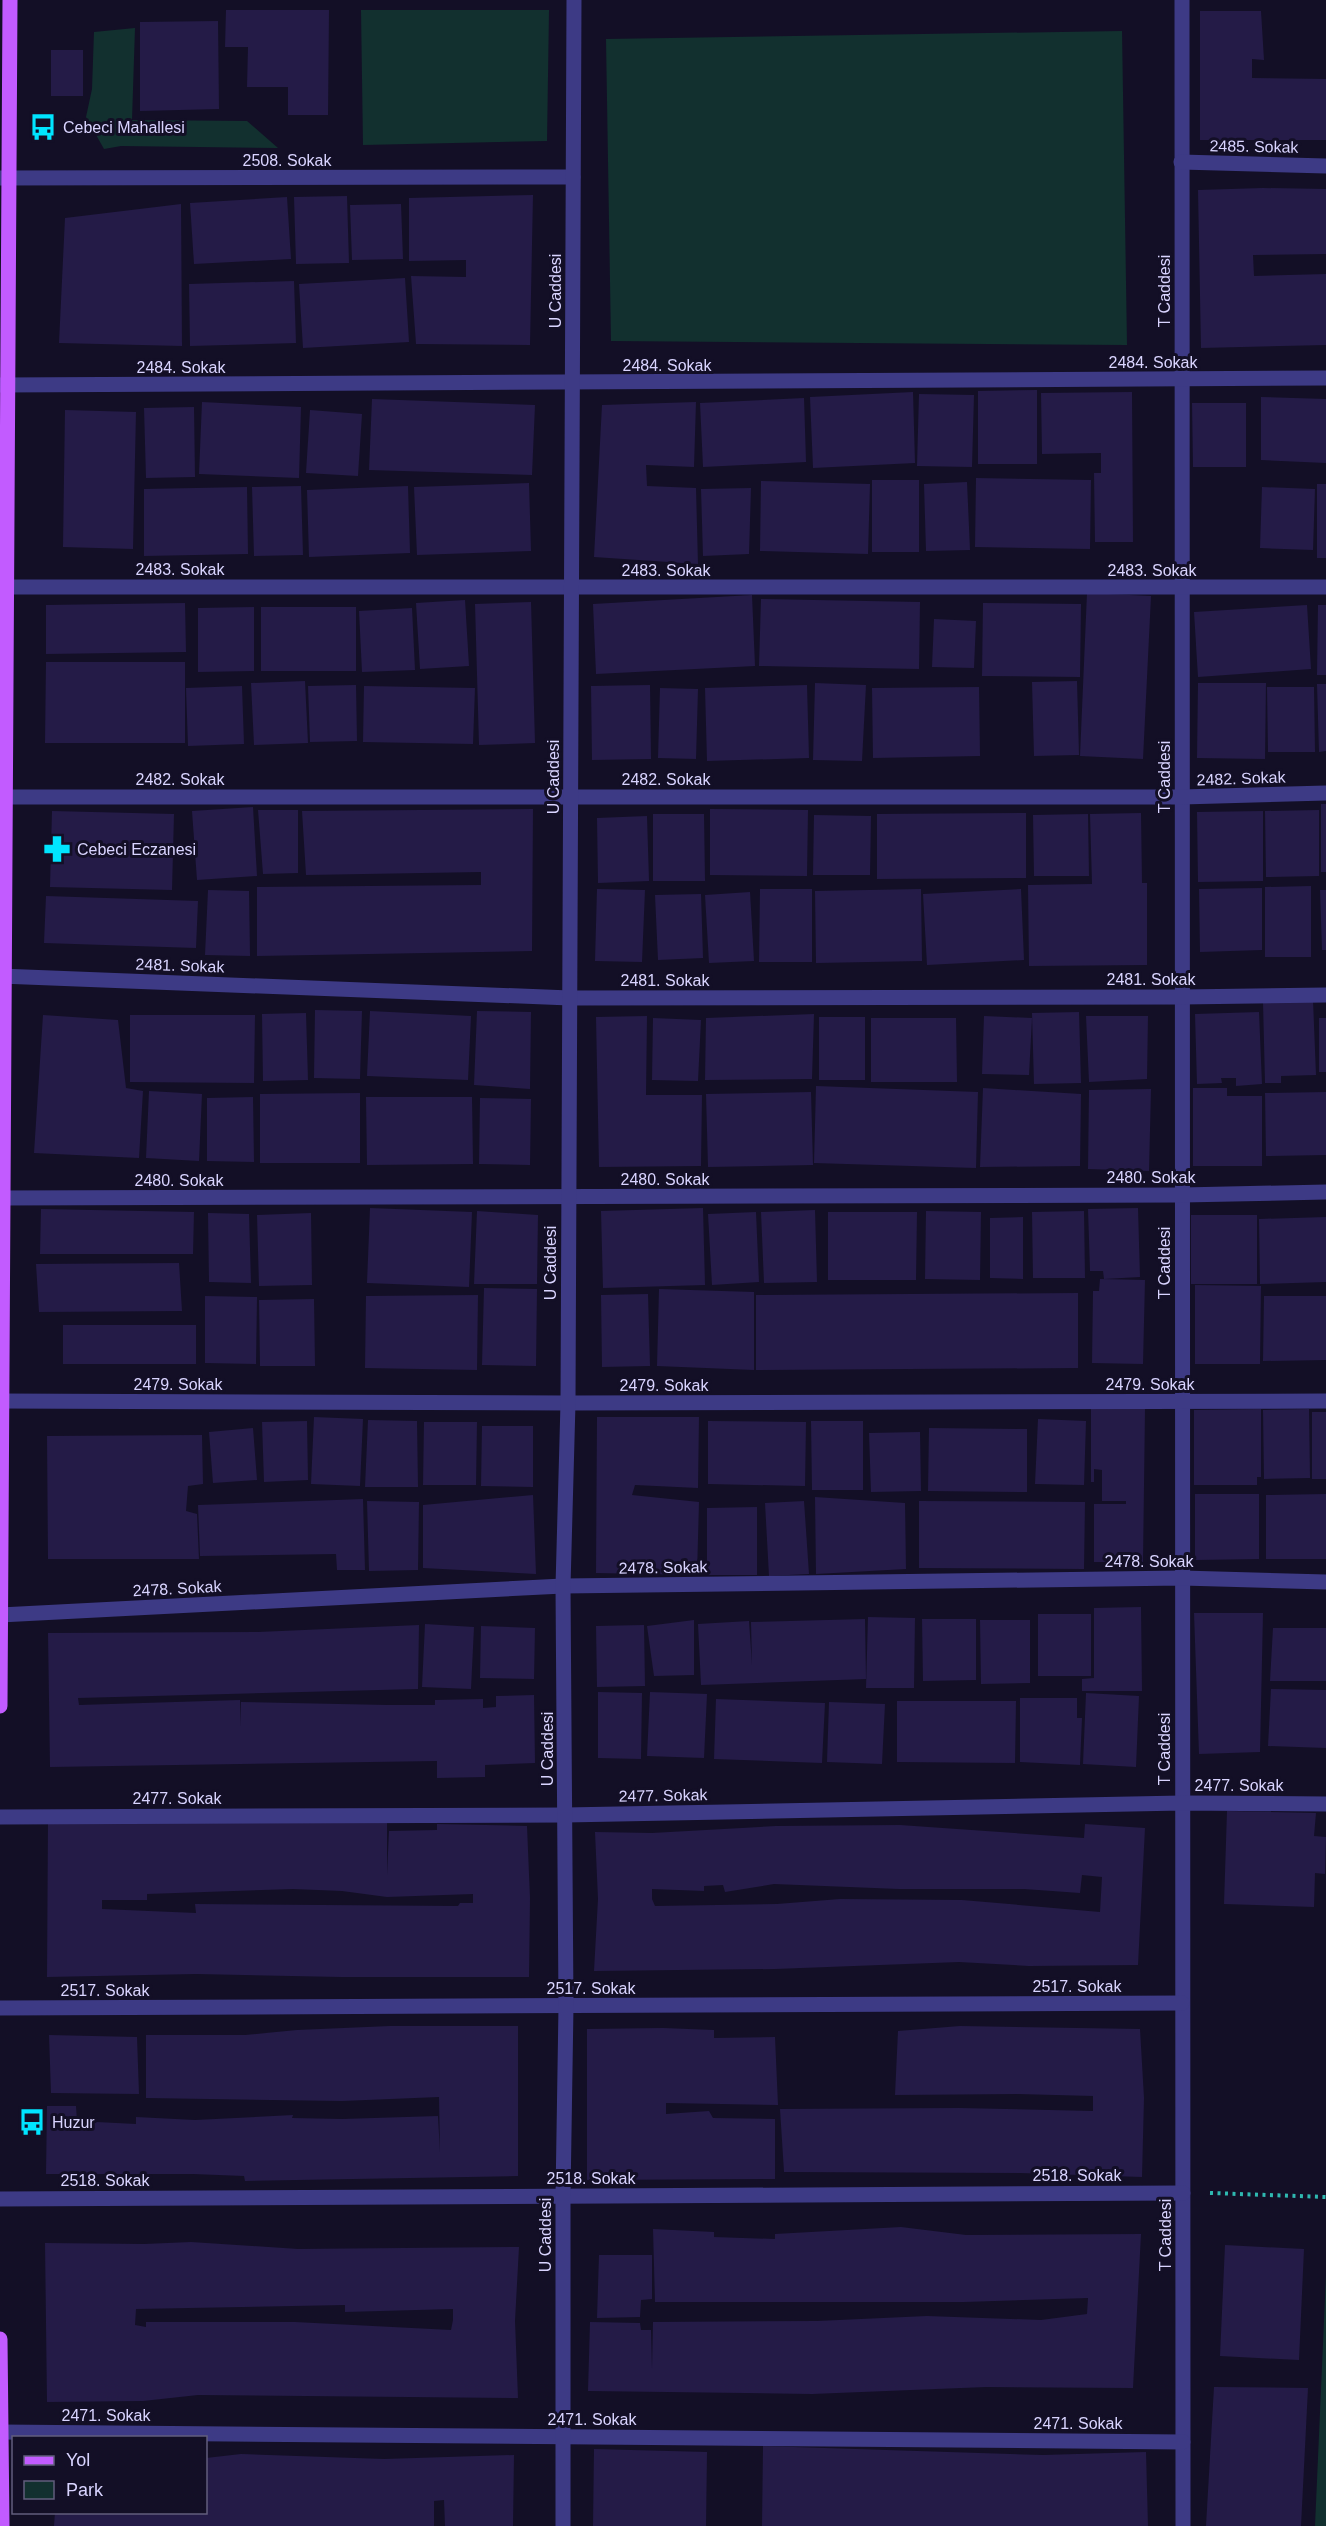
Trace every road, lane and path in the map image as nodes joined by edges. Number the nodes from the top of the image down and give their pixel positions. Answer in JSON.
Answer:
{"nodes":[{"id":1,"x":10,"y":0,"type":"edge"},
{"id":2,"x":574,"y":0,"type":"edge"},
{"id":3,"x":1182,"y":0,"type":"edge"},
{"id":4,"x":1182,"y":162,"type":"junction"},
{"id":5,"x":1326,"y":166,"type":"edge"},
{"id":6,"x":573,"y":177,"type":"junction"},
{"id":7,"x":4,"y":178,"type":"edge"},
{"id":8,"x":1326,"y":378,"type":"edge"},
{"id":9,"x":1182,"y":380,"type":"junction"},
{"id":10,"x":572,"y":383,"type":"junction"},
{"id":11,"x":4,"y":385,"type":"edge"},
{"id":12,"x":3,"y":587,"type":"edge"},
{"id":13,"x":1326,"y":587,"type":"edge"},
{"id":14,"x":572,"y":588,"type":"junction"},
{"id":15,"x":1182,"y":588,"type":"junction"},
{"id":16,"x":1326,"y":793,"type":"edge"},
{"id":17,"x":3,"y":797,"type":"edge"},
{"id":18,"x":570,"y":797,"type":"junction"},
{"id":19,"x":1182,"y":797,"type":"junction"},
{"id":20,"x":3,"y":976,"type":"edge"},
{"id":21,"x":1326,"y":994,"type":"edge"},
{"id":22,"x":1182,"y":997,"type":"junction"},
{"id":23,"x":570,"y":998,"type":"junction"},
{"id":24,"x":1326,"y":1192,"type":"edge"},
{"id":25,"x":1182,"y":1195,"type":"junction"},
{"id":26,"x":568,"y":1197,"type":"junction"},
{"id":27,"x":2,"y":1198,"type":"edge"},
{"id":28,"x":1,"y":1401,"type":"edge"},
{"id":29,"x":1326,"y":1401,"type":"edge"},
{"id":30,"x":1182,"y":1402,"type":"junction"},
{"id":31,"x":568,"y":1403,"type":"junction"},
{"id":32,"x":1182,"y":1578,"type":"junction"},
{"id":33,"x":1326,"y":1582,"type":"edge"},
{"id":34,"x":563,"y":1586,"type":"junction"},
{"id":35,"x":1,"y":1615,"type":"edge"},
{"id":36,"x":0,"y":1706,"type":"edge"},
{"id":37,"x":1182,"y":1803,"type":"junction"},
{"id":38,"x":1326,"y":1804,"type":"edge"},
{"id":39,"x":565,"y":1815,"type":"junction"},
{"id":40,"x":0,"y":1817,"type":"edge"},
{"id":41,"x":1182,"y":2003,"type":"junction"},
{"id":42,"x":566,"y":2006,"type":"junction"},
{"id":43,"x":0,"y":2008,"type":"edge"},
{"id":44,"x":1183,"y":2193,"type":"junction"},
{"id":45,"x":563,"y":2196,"type":"junction"},
{"id":46,"x":1326,"y":2197,"type":"edge"},
{"id":47,"x":0,"y":2199,"type":"edge"},
{"id":48,"x":0,"y":2339,"type":"edge"},
{"id":49,"x":1,"y":2432,"type":"edge"},
{"id":50,"x":563,"y":2437,"type":"junction"},
{"id":51,"x":1183,"y":2442,"type":"junction"},
{"id":52,"x":2,"y":2526,"type":"edge"},
{"id":53,"x":563,"y":2526,"type":"edge"},
{"id":54,"x":1183,"y":2526,"type":"edge"}],
"edges":[{"from":1,"to":7,"type":"main road"},
{"from":2,"to":6,"type":"street","name":"U Caddesi"},
{"from":3,"to":4,"type":"street","name":"T Caddesi"},
{"from":4,"to":5,"type":"street","name":"2485. Sokak"},
{"from":4,"to":9,"type":"street","name":"T Caddesi"},
{"from":6,"to":7,"type":"street","name":"2508. Sokak"},
{"from":6,"to":10,"type":"street","name":"U Caddesi"},
{"from":7,"to":11,"type":"main road"},
{"from":8,"to":9,"type":"street","name":"2484. Sokak"},
{"from":9,"to":10,"type":"street","name":"2484. Sokak"},
{"from":9,"to":15,"type":"street","name":"T Caddesi"},
{"from":10,"to":11,"type":"street","name":"2484. Sokak"},
{"from":10,"to":14,"type":"street","name":"U Caddesi"},
{"from":11,"to":12,"type":"main road"},
{"from":12,"to":14,"type":"street","name":"2483. Sokak"},
{"from":12,"to":17,"type":"main road"},
{"from":13,"to":15,"type":"street","name":"2483. Sokak"},
{"from":14,"to":15,"type":"street","name":"2483. Sokak"},
{"from":14,"to":18,"type":"street","name":"U Caddesi"},
{"from":15,"to":19,"type":"street","name":"T Caddesi"},
{"from":16,"to":19,"type":"street","name":"2482. Sokak"},
{"from":17,"to":18,"type":"street","name":"2482. Sokak"},
{"from":17,"to":20,"type":"main road"},
{"from":18,"to":19,"type":"street","name":"2482. Sokak"},
{"from":18,"to":23,"type":"street","name":"U Caddesi"},
{"from":19,"to":22,"type":"street","name":"T Caddesi"},
{"from":20,"to":23,"type":"street","name":"2481. Sokak"},
{"from":20,"to":27,"type":"main road"},
{"from":21,"to":22,"type":"street","name":"2481. Sokak"},
{"from":22,"to":23,"type":"street","name":"2481. Sokak"},
{"from":22,"to":25,"type":"street","name":"T Caddesi"},
{"from":23,"to":26,"type":"street","name":"U Caddesi"},
{"from":24,"to":25,"type":"street","name":"2480. Sokak"},
{"from":25,"to":26,"type":"street","name":"2480. Sokak"},
{"from":25,"to":30,"type":"street","name":"T Caddesi"},
{"from":26,"to":27,"type":"street","name":"2480. Sokak"},
{"from":26,"to":31,"type":"street","name":"U Caddesi"},
{"from":27,"to":28,"type":"main road"},
{"from":28,"to":31,"type":"street","name":"2479. Sokak"},
{"from":28,"to":35,"type":"main road"},
{"from":29,"to":30,"type":"street","name":"2479. Sokak"},
{"from":30,"to":31,"type":"street","name":"2479. Sokak"},
{"from":30,"to":32,"type":"street","name":"T Caddesi"},
{"from":31,"to":34,"type":"street","name":"U Caddesi"},
{"from":32,"to":33,"type":"street","name":"2478. Sokak"},
{"from":32,"to":34,"type":"street","name":"2478. Sokak"},
{"from":32,"to":37,"type":"street","name":"T Caddesi"},
{"from":34,"to":35,"type":"street","name":"2478. Sokak"},
{"from":34,"to":39,"type":"street","name":"U Caddesi"},
{"from":35,"to":36,"type":"main road"},
{"from":37,"to":38,"type":"street","name":"2477. Sokak"},
{"from":37,"to":39,"type":"street","name":"2477. Sokak"},
{"from":37,"to":41,"type":"street","name":"T Caddesi"},
{"from":39,"to":40,"type":"street","name":"2477. Sokak"},
{"from":39,"to":42,"type":"street","name":"U Caddesi"},
{"from":41,"to":42,"type":"street","name":"2517. Sokak"},
{"from":41,"to":44,"type":"street","name":"T Caddesi"},
{"from":42,"to":43,"type":"street","name":"2517. Sokak"},
{"from":42,"to":45,"type":"street","name":"U Caddesi"},
{"from":44,"to":45,"type":"street","name":"2518. Sokak"},
{"from":44,"to":46,"type":"path"},
{"from":44,"to":51,"type":"street","name":"T Caddesi"},
{"from":45,"to":47,"type":"street","name":"2518. Sokak"},
{"from":45,"to":50,"type":"street","name":"U Caddesi"},
{"from":48,"to":49,"type":"main road"},
{"from":49,"to":50,"type":"street","name":"2471. Sokak"},
{"from":49,"to":52,"type":"main road"},
{"from":50,"to":51,"type":"street","name":"2471. Sokak"},
{"from":50,"to":53,"type":"street","name":"U Caddesi"},
{"from":51,"to":54,"type":"street","name":"T Caddesi"}]}
